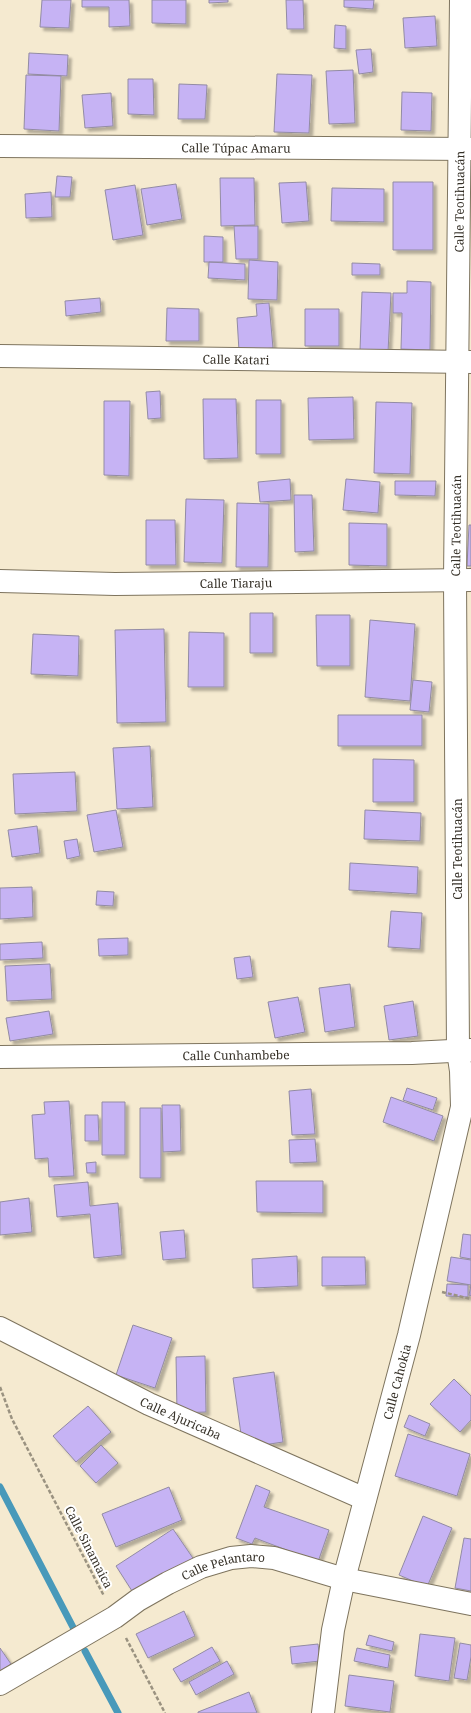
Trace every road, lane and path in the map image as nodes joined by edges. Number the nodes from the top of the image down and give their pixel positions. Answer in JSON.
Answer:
{"nodes":[{"id":1,"x":461,"y":0,"type":"edge"},
{"id":2,"x":0,"y":146,"type":"edge"},
{"id":3,"x":465,"y":149,"type":"edge"},
{"id":4,"x":0,"y":356,"type":"edge"},
{"id":5,"x":464,"y":362,"type":"edge"},
{"id":6,"x":463,"y":580,"type":"edge"},
{"id":7,"x":0,"y":582,"type":"edge"},
{"id":8,"x":464,"y":1050,"type":"edge"},
{"id":9,"x":0,"y":1057,"type":"edge"},
{"id":10,"x":420,"y":1287,"type":"junction"},
{"id":11,"x":471,"y":1298,"type":"edge"},
{"id":12,"x":0,"y":1328,"type":"edge"},
{"id":13,"x":0,"y":1387,"type":"edge"},
{"id":14,"x":365,"y":1499,"type":"junction"},
{"id":15,"x":344,"y":1579,"type":"junction"},
{"id":16,"x":471,"y":1604,"type":"edge"},
{"id":17,"x":115,"y":1617,"type":"junction"},
{"id":18,"x":0,"y":1684,"type":"edge"},
{"id":19,"x":165,"y":1713,"type":"edge"},
{"id":20,"x":323,"y":1713,"type":"edge"}],
"edges":[{"from":1,"to":3,"type":"street","name":"Calle Teotihuacán"},
{"from":2,"to":3,"type":"street","name":"Calle Túpac Amaru"},
{"from":3,"to":5,"type":"street","name":"Calle Teotihuacán"},
{"from":4,"to":5,"type":"street","name":"Calle Katari"},
{"from":5,"to":6,"type":"street","name":"Calle Teotihuacán"},
{"from":6,"to":7,"type":"street","name":"Calle Tiaraju"},
{"from":6,"to":8,"type":"street","name":"Calle Teotihuacán"},
{"from":8,"to":9,"type":"street","name":"Calle Cunhambebe"},
{"from":8,"to":10,"type":"street","name":"Calle Cahokia"},
{"from":10,"to":11,"type":"path"},
{"from":10,"to":14,"type":"street","name":"Calle Cahokia"},
{"from":12,"to":14,"type":"street","name":"Calle Ajuricaba"},
{"from":13,"to":17,"type":"path","name":"Calle Sinamaica"},
{"from":14,"to":15,"type":"street","name":"Calle Cahokia"},
{"from":15,"to":16,"type":"street","name":"Calle Pelantaro"},
{"from":15,"to":17,"type":"street","name":"Calle Pelantaro"},
{"from":15,"to":20,"type":"street","name":"Calle Cahokia"},
{"from":17,"to":18,"type":"street","name":"Calle Pelantaro"},
{"from":17,"to":19,"type":"path","name":"Calle Sinamaica"}]}
